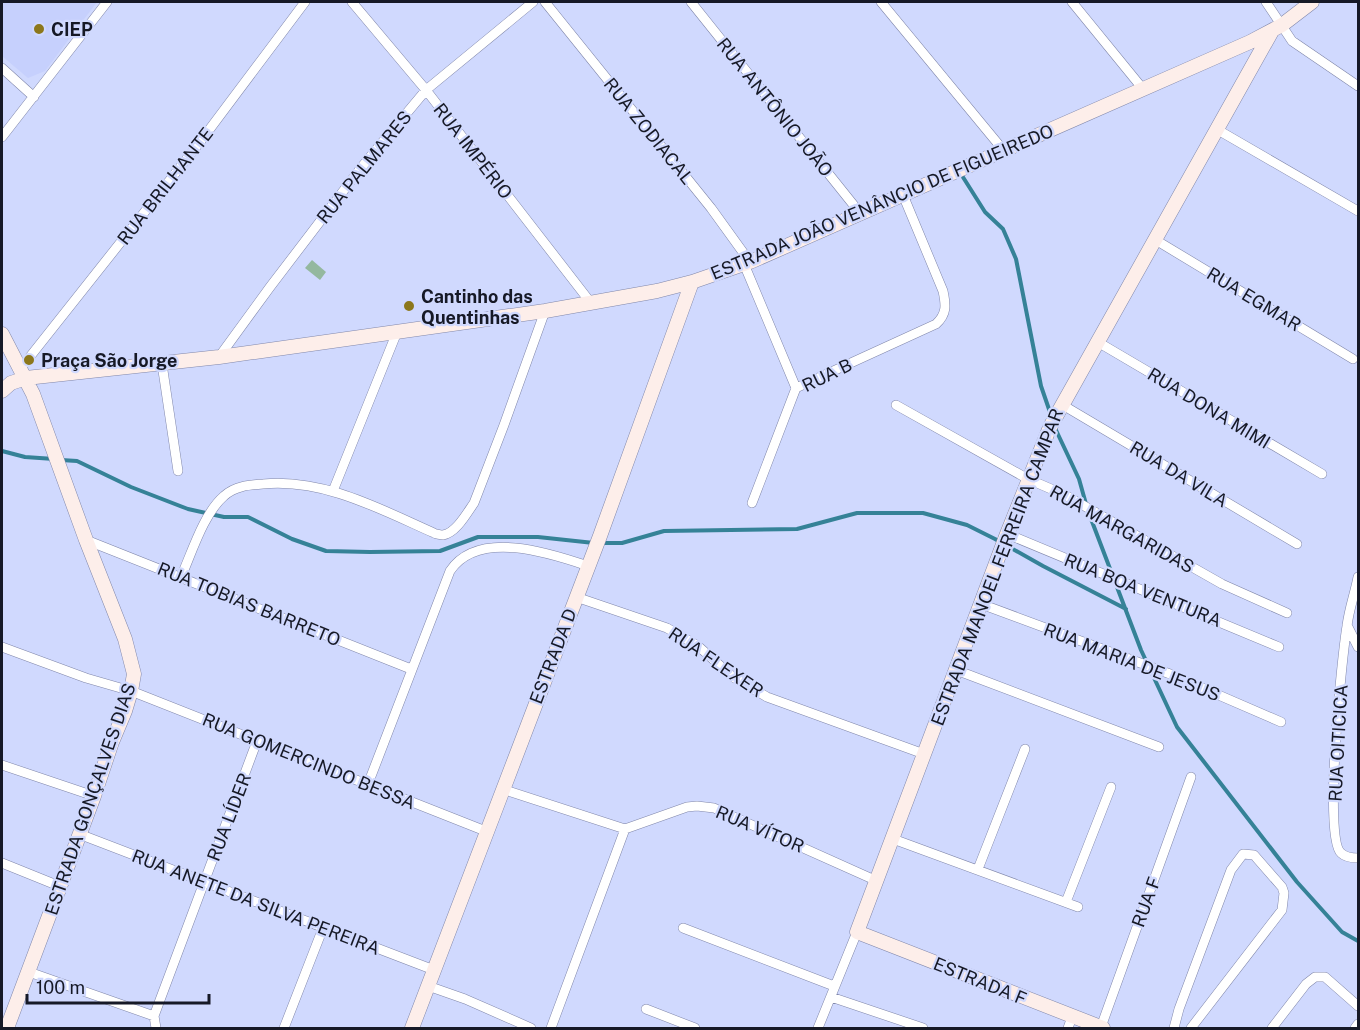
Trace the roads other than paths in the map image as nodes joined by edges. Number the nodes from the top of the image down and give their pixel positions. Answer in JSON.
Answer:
{"nodes":[{"id":1,"x":107,"y":2,"type":"edge"},
{"id":2,"x":305,"y":2,"type":"edge"},
{"id":3,"x":352,"y":2,"type":"edge"},
{"id":4,"x":533,"y":2,"type":"edge"},
{"id":5,"x":545,"y":2,"type":"edge"},
{"id":6,"x":691,"y":2,"type":"edge"},
{"id":7,"x":881,"y":2,"type":"edge"},
{"id":8,"x":1072,"y":2,"type":"edge"},
{"id":9,"x":1266,"y":2,"type":"edge"},
{"id":10,"x":1312,"y":2,"type":"edge"},
{"id":11,"x":1277,"y":28,"type":"junction"},
{"id":12,"x":2,"y":69,"type":"edge"},
{"id":13,"x":1359,"y":86,"type":"edge"},
{"id":14,"x":1143,"y":89,"type":"junction"},
{"id":15,"x":426,"y":90,"type":"junction"},
{"id":16,"x":34,"y":97,"type":"junction"},
{"id":17,"x":1218,"y":130,"type":"junction"},
{"id":18,"x":2,"y":137,"type":"edge"},
{"id":19,"x":1004,"y":151,"type":"junction"},
{"id":20,"x":903,"y":195,"type":"junction"},
{"id":21,"x":1359,"y":211,"type":"edge"},
{"id":22,"x":860,"y":213,"type":"junction"},
{"id":23,"x":1155,"y":239,"type":"junction"},
{"id":24,"x":747,"y":263,"type":"junction"},
{"id":25,"x":692,"y":282,"type":"junction"},
{"id":26,"x":591,"y":303,"type":"junction"},
{"id":27,"x":545,"y":311,"type":"junction"},
{"id":28,"x":397,"y":332,"type":"junction"},
{"id":29,"x":2,"y":334,"type":"edge"},
{"id":30,"x":1096,"y":341,"type":"junction"},
{"id":31,"x":219,"y":357,"type":"junction"},
{"id":32,"x":1353,"y":359,"type":"dead end"},
{"id":33,"x":162,"y":364,"type":"junction"},
{"id":34,"x":23,"y":373,"type":"junction"},
{"id":35,"x":796,"y":388,"type":"junction"},
{"id":36,"x":2,"y":391,"type":"edge"},
{"id":37,"x":896,"y":405,"type":"dead end"},
{"id":38,"x":1060,"y":405,"type":"junction"},
{"id":39,"x":178,"y":471,"type":"dead end"},
{"id":40,"x":1322,"y":474,"type":"dead end"},
{"id":41,"x":1028,"y":479,"type":"junction"},
{"id":42,"x":333,"y":492,"type":"junction"},
{"id":43,"x":752,"y":503,"type":"dead end"},
{"id":44,"x":1007,"y":534,"type":"junction"},
{"id":45,"x":86,"y":540,"type":"junction"},
{"id":46,"x":1297,"y":544,"type":"dead end"},
{"id":47,"x":589,"y":562,"type":"junction"},
{"id":48,"x":181,"y":577,"type":"junction"},
{"id":49,"x":1359,"y":577,"type":"edge"},
{"id":50,"x":576,"y":597,"type":"junction"},
{"id":51,"x":981,"y":604,"type":"junction"},
{"id":52,"x":1287,"y":613,"type":"dead end"},
{"id":53,"x":1347,"y":624,"type":"junction"},
{"id":54,"x":1279,"y":646,"type":"dead end"},
{"id":55,"x":1359,"y":646,"type":"edge"},
{"id":56,"x":2,"y":647,"type":"edge"},
{"id":57,"x":411,"y":669,"type":"junction"},
{"id":58,"x":956,"y":670,"type":"junction"},
{"id":59,"x":131,"y":691,"type":"junction"},
{"id":60,"x":1281,"y":722,"type":"dead end"},
{"id":61,"x":257,"y":741,"type":"junction"},
{"id":62,"x":1159,"y":747,"type":"dead end"},
{"id":63,"x":1025,"y":749,"type":"dead end"},
{"id":64,"x":924,"y":754,"type":"junction"},
{"id":65,"x":2,"y":765,"type":"edge"},
{"id":66,"x":1191,"y":777,"type":"dead end"},
{"id":67,"x":368,"y":784,"type":"junction"},
{"id":68,"x":1111,"y":787,"type":"dead end"},
{"id":69,"x":502,"y":789,"type":"junction"},
{"id":70,"x":94,"y":796,"type":"junction"},
{"id":71,"x":625,"y":829,"type":"junction"},
{"id":72,"x":488,"y":832,"type":"junction"},
{"id":73,"x":79,"y":834,"type":"junction"},
{"id":74,"x":893,"y":839,"type":"junction"},
{"id":75,"x":1359,"y":858,"type":"edge"},
{"id":76,"x":2,"y":863,"type":"edge"},
{"id":77,"x":978,"y":869,"type":"junction"},
{"id":78,"x":877,"y":881,"type":"junction"},
{"id":79,"x":204,"y":882,"type":"junction"},
{"id":80,"x":59,"y":886,"type":"junction"},
{"id":81,"x":1066,"y":902,"type":"junction"},
{"id":82,"x":1078,"y":907,"type":"dead end"},
{"id":83,"x":322,"y":927,"type":"junction"},
{"id":84,"x":683,"y":928,"type":"dead end"},
{"id":85,"x":857,"y":932,"type":"junction"},
{"id":86,"x":434,"y":970,"type":"junction"},
{"id":87,"x":29,"y":972,"type":"junction"},
{"id":88,"x":428,"y":986,"type":"junction"},
{"id":89,"x":834,"y":986,"type":"junction"},
{"id":90,"x":831,"y":997,"type":"junction"},
{"id":91,"x":1359,"y":1006,"type":"edge"},
{"id":92,"x":646,"y":1009,"type":"dead end"},
{"id":93,"x":154,"y":1016,"type":"junction"},
{"id":94,"x":1070,"y":1023,"type":"edge"},
{"id":95,"x":1359,"y":1024,"type":"edge"},
{"id":96,"x":1102,"y":1028,"type":"edge"},
{"id":97,"x":7,"y":1029,"type":"edge"},
{"id":98,"x":156,"y":1029,"type":"edge"},
{"id":99,"x":284,"y":1029,"type":"edge"},
{"id":100,"x":412,"y":1029,"type":"edge"},
{"id":101,"x":531,"y":1029,"type":"edge"},
{"id":102,"x":551,"y":1029,"type":"edge"},
{"id":103,"x":695,"y":1029,"type":"edge"},
{"id":104,"x":818,"y":1029,"type":"edge"},
{"id":105,"x":923,"y":1029,"type":"edge"},
{"id":106,"x":1174,"y":1029,"type":"edge"},
{"id":107,"x":1191,"y":1029,"type":"edge"},
{"id":108,"x":1272,"y":1029,"type":"edge"},
{"id":109,"x":1355,"y":1029,"type":"edge"}],
"edges":[{"from":1,"to":16,"type":"street"},
{"from":2,"to":34,"type":"street","name":"RUA BRILHANTE"},
{"from":3,"to":15,"type":"street","name":"RUA IMPÉRIO"},
{"from":4,"to":15,"type":"street","name":"RUA PALMARES"},
{"from":5,"to":24,"type":"street","name":"RUA ZODIACAL"},
{"from":6,"to":22,"type":"street","name":"RUA ANTÔNIO JOÃO"},
{"from":7,"to":19,"type":"street"},
{"from":8,"to":14,"type":"street"},
{"from":9,"to":11,"type":"street"},
{"from":10,"to":11,"type":"street","name":"ESTRADA JOÃO VENÂNCIO DE FIGUEIREDO"},
{"from":11,"to":13,"type":"street"},
{"from":11,"to":14,"type":"street","name":"ESTRADA JOÃO VENÂNCIO DE FIGUEIREDO"},
{"from":11,"to":17,"type":"street","name":"ESTRADA MANOEL FERREIRA CAMPAR"},
{"from":12,"to":16,"type":"street"},
{"from":14,"to":19,"type":"street","name":"ESTRADA JOÃO VENÂNCIO DE FIGUEIREDO"},
{"from":15,"to":26,"type":"street","name":"RUA IMPÉRIO"},
{"from":15,"to":31,"type":"street","name":"RUA PALMARES"},
{"from":16,"to":18,"type":"street"},
{"from":17,"to":21,"type":"street"},
{"from":17,"to":23,"type":"street","name":"ESTRADA MANOEL FERREIRA CAMPAR"},
{"from":19,"to":20,"type":"street","name":"ESTRADA JOÃO VENÂNCIO DE FIGUEIREDO"},
{"from":20,"to":22,"type":"street","name":"ESTRADA JOÃO VENÂNCIO DE FIGUEIREDO"},
{"from":20,"to":35,"type":"street","name":"RUA B"},
{"from":22,"to":24,"type":"street","name":"ESTRADA JOÃO VENÂNCIO DE FIGUEIREDO"},
{"from":23,"to":30,"type":"street","name":"ESTRADA MANOEL FERREIRA CAMPAR"},
{"from":23,"to":32,"type":"street","name":"RUA EGMAR"},
{"from":24,"to":25,"type":"street","name":"ESTRADA JOÃO VENÂNCIO DE FIGUEIREDO"},
{"from":24,"to":35,"type":"street","name":"RUA ZODIACAL"},
{"from":25,"to":26,"type":"street","name":"ESTRADA JOÃO VENÂNCIO DE FIGUEIREDO"},
{"from":25,"to":47,"type":"street","name":"ESTRADA D"},
{"from":26,"to":27,"type":"street","name":"ESTRADA JOÃO VENÂNCIO DE FIGUEIREDO"},
{"from":27,"to":28,"type":"street","name":"ESTRADA JOÃO VENÂNCIO DE FIGUEIREDO"},
{"from":27,"to":42,"type":"street"},
{"from":28,"to":31,"type":"street","name":"ESTRADA JOÃO VENÂNCIO DE FIGUEIREDO"},
{"from":28,"to":42,"type":"street"},
{"from":29,"to":34,"type":"street","name":"ESTRADA GONÇALVES DIAS"},
{"from":30,"to":38,"type":"street","name":"ESTRADA MANOEL FERREIRA CAMPAR"},
{"from":30,"to":40,"type":"street","name":"RUA DONA MIMI"},
{"from":31,"to":33,"type":"street","name":"ESTRADA JOÃO VENÂNCIO DE FIGUEIREDO"},
{"from":33,"to":34,"type":"street","name":"ESTRADA JOÃO VENÂNCIO DE FIGUEIREDO"},
{"from":33,"to":39,"type":"street"},
{"from":34,"to":36,"type":"street","name":"ESTRADA JOÃO VENÂNCIO DE FIGUEIREDO"},
{"from":34,"to":45,"type":"street","name":"ESTRADA GONÇALVES DIAS"},
{"from":35,"to":43,"type":"street","name":"RUA B"},
{"from":37,"to":41,"type":"street","name":"RUA MARGARIDAS"},
{"from":38,"to":41,"type":"street","name":"ESTRADA MANOEL FERREIRA CAMPAR"},
{"from":38,"to":46,"type":"street","name":"RUA DA VILA"},
{"from":41,"to":44,"type":"street","name":"ESTRADA MANOEL FERREIRA CAMPAR"},
{"from":41,"to":52,"type":"street","name":"RUA MARGARIDAS"},
{"from":42,"to":48,"type":"street"},
{"from":44,"to":51,"type":"street","name":"ESTRADA MANOEL FERREIRA CAMPAR"},
{"from":44,"to":54,"type":"street","name":"RUA BOA VENTURA"},
{"from":45,"to":48,"type":"street","name":"RUA TOBIAS BARRETO"},
{"from":45,"to":59,"type":"street","name":"ESTRADA GONÇALVES DIAS"},
{"from":47,"to":50,"type":"street","name":"ESTRADA D"},
{"from":47,"to":57,"type":"street"},
{"from":48,"to":57,"type":"street","name":"RUA TOBIAS BARRETO"},
{"from":49,"to":53,"type":"street","name":"RUA OITICICA"},
{"from":50,"to":64,"type":"street","name":"RUA FLEXER"},
{"from":50,"to":69,"type":"street","name":"ESTRADA D"},
{"from":51,"to":58,"type":"street","name":"ESTRADA MANOEL FERREIRA CAMPAR"},
{"from":51,"to":60,"type":"street","name":"RUA MARIA DE JESUS"},
{"from":53,"to":55,"type":"street"},
{"from":53,"to":75,"type":"street","name":"RUA OITICICA"},
{"from":56,"to":59,"type":"street","name":"RUA GOMERCINDO BESSA"},
{"from":57,"to":67,"type":"street"},
{"from":58,"to":62,"type":"street"},
{"from":58,"to":64,"type":"street","name":"ESTRADA MANOEL FERREIRA CAMPAR"},
{"from":59,"to":61,"type":"street","name":"RUA GOMERCINDO BESSA"},
{"from":59,"to":70,"type":"street","name":"ESTRADA GONÇALVES DIAS"},
{"from":61,"to":67,"type":"street","name":"RUA GOMERCINDO BESSA"},
{"from":61,"to":79,"type":"street","name":"RUA LÍDER"},
{"from":63,"to":77,"type":"street"},
{"from":64,"to":74,"type":"street","name":"ESTRADA MANOEL FERREIRA CAMPAR"},
{"from":65,"to":70,"type":"street"},
{"from":66,"to":96,"type":"street","name":"RUA F"},
{"from":67,"to":72,"type":"street","name":"RUA GOMERCINDO BESSA"},
{"from":68,"to":81,"type":"street"},
{"from":69,"to":71,"type":"street"},
{"from":69,"to":72,"type":"street","name":"ESTRADA D"},
{"from":70,"to":73,"type":"street","name":"ESTRADA GONÇALVES DIAS"},
{"from":71,"to":78,"type":"street","name":"RUA VÍTOR"},
{"from":71,"to":102,"type":"street"},
{"from":72,"to":86,"type":"street","name":"ESTRADA D"},
{"from":73,"to":79,"type":"street","name":"RUA ANETE DA SILVA PEREIRA"},
{"from":73,"to":80,"type":"street","name":"ESTRADA GONÇALVES DIAS"},
{"from":74,"to":77,"type":"street"},
{"from":74,"to":78,"type":"street","name":"ESTRADA MANOEL FERREIRA CAMPAR"},
{"from":76,"to":80,"type":"street"},
{"from":77,"to":81,"type":"street"},
{"from":78,"to":85,"type":"street","name":"ESTRADA MANOEL FERREIRA CAMPAR"},
{"from":79,"to":83,"type":"street","name":"RUA ANETE DA SILVA PEREIRA"},
{"from":79,"to":93,"type":"street","name":"RUA LÍDER"},
{"from":80,"to":87,"type":"street","name":"ESTRADA GONÇALVES DIAS"},
{"from":81,"to":82,"type":"street"},
{"from":83,"to":86,"type":"street","name":"RUA ANETE DA SILVA PEREIRA"},
{"from":83,"to":99,"type":"street"},
{"from":84,"to":89,"type":"street"},
{"from":85,"to":89,"type":"street","name":"ESTRADA MANOEL FERREIRA CAMPAR"},
{"from":85,"to":94,"type":"street","name":"ESTRADA F"},
{"from":86,"to":88,"type":"street","name":"ESTRADA D"},
{"from":87,"to":93,"type":"street"},
{"from":87,"to":97,"type":"street","name":"ESTRADA GONÇALVES DIAS"},
{"from":88,"to":100,"type":"street","name":"ESTRADA D"},
{"from":88,"to":101,"type":"street"},
{"from":89,"to":90,"type":"street","name":"ESTRADA MANOEL FERREIRA CAMPAR"},
{"from":90,"to":104,"type":"street","name":"ESTRADA MANOEL FERREIRA CAMPAR"},
{"from":90,"to":105,"type":"street"},
{"from":91,"to":108,"type":"street"},
{"from":92,"to":103,"type":"street"},
{"from":93,"to":98,"type":"street","name":"RUA LÍDER"},
{"from":94,"to":96,"type":"street","name":"ESTRADA F"},
{"from":95,"to":109,"type":"street"},
{"from":106,"to":107,"type":"street"}]}
